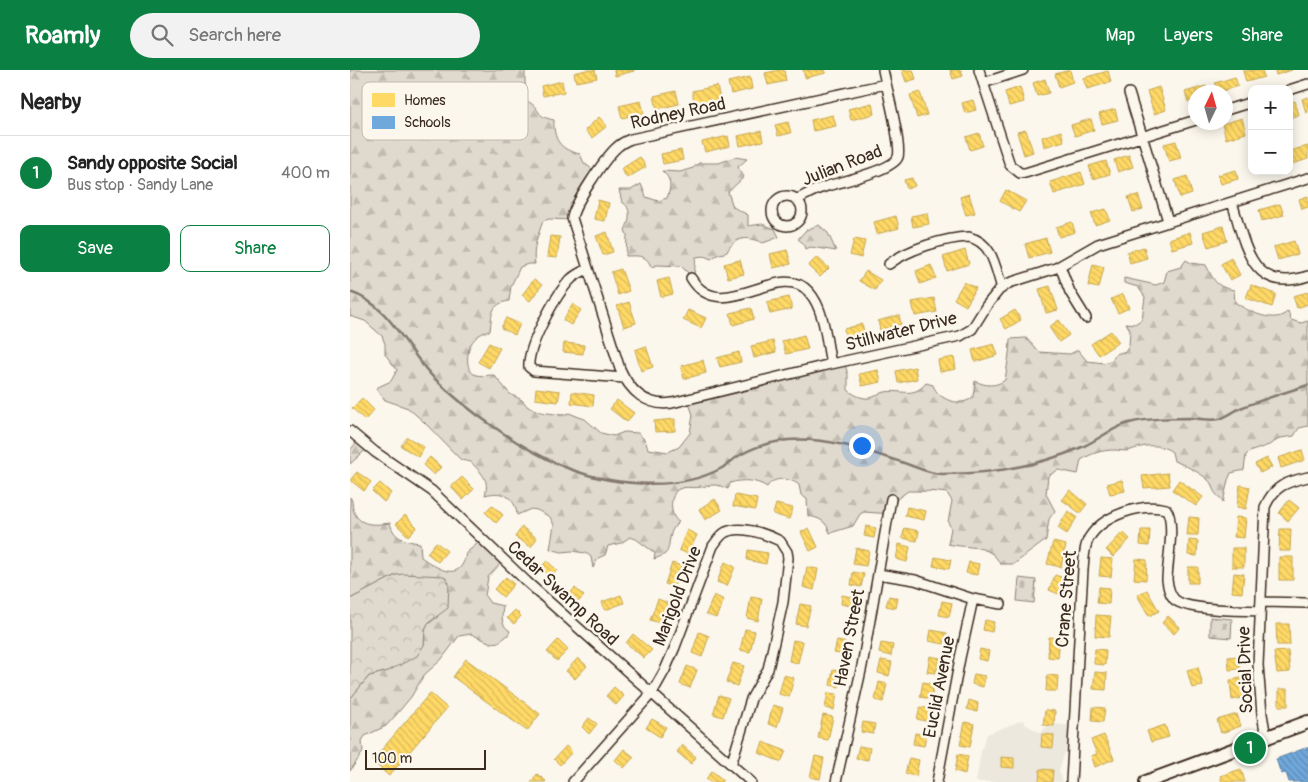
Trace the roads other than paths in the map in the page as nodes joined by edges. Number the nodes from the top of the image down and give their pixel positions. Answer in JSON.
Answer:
{"nodes":[{"id":1,"x":883,"y":70,"type":"edge"},
{"id":2,"x":979,"y":70,"type":"edge"},
{"id":3,"x":1023,"y":70,"type":"edge"},
{"id":4,"x":982,"y":83,"type":"junction"},
{"id":5,"x":886,"y":84,"type":"junction"},
{"id":6,"x":1308,"y":84,"type":"edge"},
{"id":7,"x":1293,"y":89,"type":"edge"},
{"id":8,"x":1129,"y":93,"type":"dead end"},
{"id":9,"x":1248,"y":103,"type":"edge"},
{"id":10,"x":1233,"y":108,"type":"edge"},
{"id":11,"x":1188,"y":123,"type":"edge"},
{"id":12,"x":1142,"y":137,"type":"junction"},
{"id":13,"x":1308,"y":178,"type":"edge"},
{"id":14,"x":796,"y":200,"type":"dead end"},
{"id":15,"x":1232,"y":202,"type":"junction"},
{"id":16,"x":1168,"y":221,"type":"junction"},
{"id":17,"x":889,"y":264,"type":"dead end"},
{"id":18,"x":1060,"y":266,"type":"junction"},
{"id":19,"x":587,"y":269,"type":"junction"},
{"id":20,"x":1308,"y":276,"type":"edge"},
{"id":21,"x":691,"y":278,"type":"dead end"},
{"id":22,"x":1002,"y":288,"type":"junction"},
{"id":23,"x":1086,"y":318,"type":"dead end"},
{"id":24,"x":831,"y":364,"type":"junction"},
{"id":25,"x":624,"y":378,"type":"junction"},
{"id":26,"x":350,"y":431,"type":"edge"},
{"id":27,"x":1308,"y":477,"type":"edge"},
{"id":28,"x":891,"y":499,"type":"dead end"},
{"id":29,"x":878,"y":574,"type":"junction"},
{"id":30,"x":973,"y":598,"type":"junction"},
{"id":31,"x":1305,"y":603,"type":"dead end"},
{"id":32,"x":1001,"y":604,"type":"dead end"},
{"id":33,"x":1260,"y":606,"type":"junction"},
{"id":34,"x":652,"y":693,"type":"junction"},
{"id":35,"x":1308,"y":722,"type":"edge"},
{"id":36,"x":1266,"y":737,"type":"junction"},
{"id":37,"x":731,"y":765,"type":"junction"},
{"id":38,"x":1164,"y":779,"type":"edge"},
{"id":39,"x":572,"y":782,"type":"edge"},
{"id":40,"x":751,"y":782,"type":"edge"},
{"id":41,"x":836,"y":782,"type":"edge"},
{"id":42,"x":937,"y":782,"type":"edge"},
{"id":43,"x":1071,"y":782,"type":"edge"},
{"id":44,"x":1146,"y":782,"type":"edge"}],
"edges":[{"from":1,"to":5,"type":"street","name":"Julian Road"},
{"from":2,"to":4,"type":"street"},
{"from":3,"to":4,"type":"street"},
{"from":4,"to":12,"type":"street"},
{"from":5,"to":14,"type":"street","name":"Julian Road"},
{"from":5,"to":19,"type":"street","name":"Rodney Road"},
{"from":6,"to":7,"type":"street"},
{"from":8,"to":12,"type":"street"},
{"from":9,"to":10,"type":"street"},
{"from":11,"to":12,"type":"street"},
{"from":12,"to":16,"type":"street"},
{"from":13,"to":15,"type":"street","name":"Stillwater Drive"},
{"from":15,"to":16,"type":"street","name":"Stillwater Drive"},
{"from":15,"to":20,"type":"street"},
{"from":16,"to":18,"type":"street","name":"Stillwater Drive"},
{"from":17,"to":22,"type":"street"},
{"from":18,"to":22,"type":"street","name":"Stillwater Drive"},
{"from":18,"to":23,"type":"street"},
{"from":19,"to":25,"type":"street","name":"Rodney Road"},
{"from":19,"to":25,"type":"street"},
{"from":21,"to":24,"type":"street"},
{"from":22,"to":24,"type":"street","name":"Stillwater Drive"},
{"from":24,"to":25,"type":"street","name":"Stillwater Drive"},
{"from":26,"to":34,"type":"street","name":"Cedar Swamp Road"},
{"from":27,"to":33,"type":"street","name":"Social Drive"},
{"from":28,"to":29,"type":"street","name":"Haven Street"},
{"from":29,"to":30,"type":"street"},
{"from":29,"to":41,"type":"street","name":"Haven Street"},
{"from":30,"to":32,"type":"street"},
{"from":30,"to":42,"type":"street","name":"Euclid Avenue"},
{"from":31,"to":33,"type":"street","name":"Social Drive"},
{"from":33,"to":36,"type":"street","name":"Social Drive"},
{"from":33,"to":43,"type":"street","name":"Crane Street"},
{"from":34,"to":37,"type":"street","name":"Cedar Swamp Road"},
{"from":34,"to":37,"type":"street","name":"Marigold Drive"},
{"from":34,"to":39,"type":"street"},
{"from":35,"to":36,"type":"main road"},
{"from":36,"to":38,"type":"main road"},
{"from":37,"to":40,"type":"street","name":"Cedar Swamp Road"},
{"from":38,"to":44,"type":"main road"}]}
